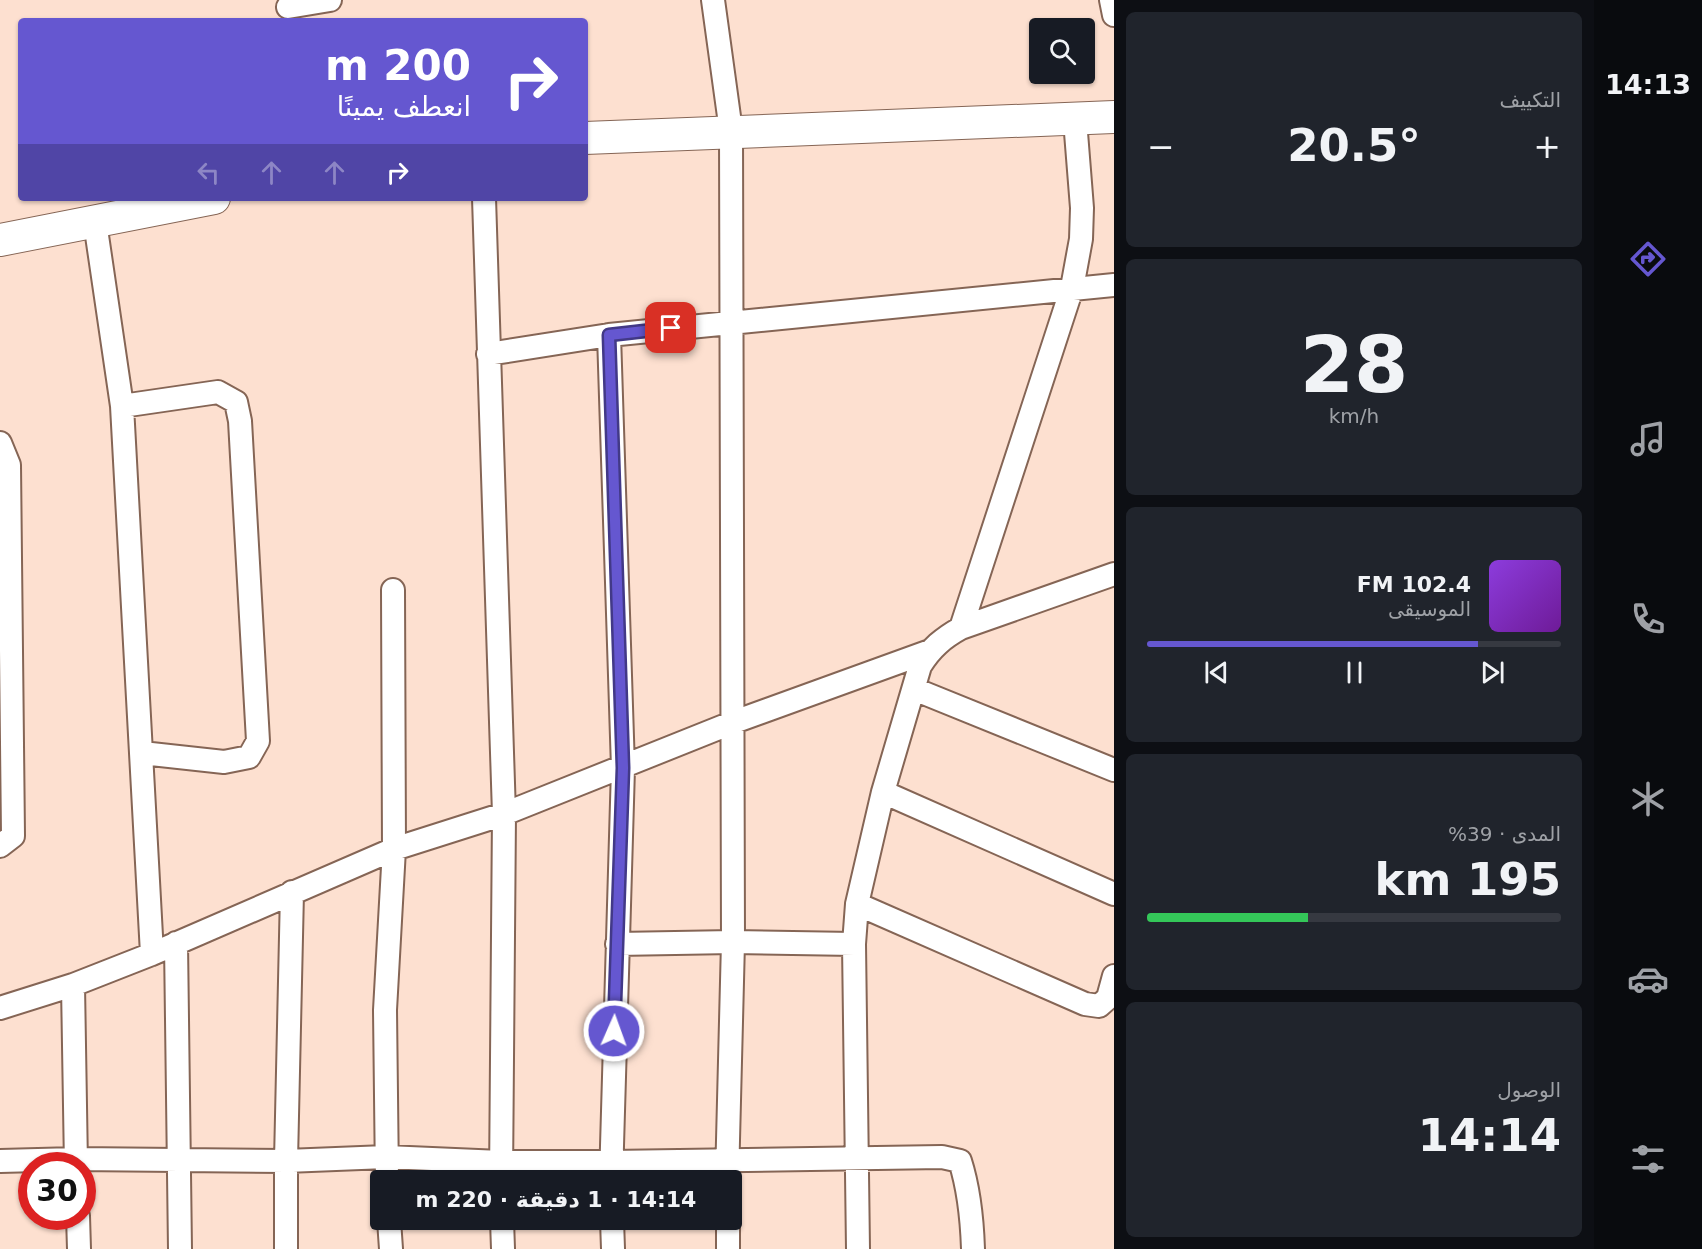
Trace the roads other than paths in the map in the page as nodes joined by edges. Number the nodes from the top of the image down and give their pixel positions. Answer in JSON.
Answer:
{"nodes":[{"id":1,"x":330,"y":0,"type":"edge"},
{"id":2,"x":713,"y":0,"type":"edge"},
{"id":3,"x":1112,"y":0,"type":"edge"},
{"id":4,"x":287,"y":9,"type":"edge"},
{"id":5,"x":1114,"y":15,"type":"edge"},
{"id":6,"x":1114,"y":117,"type":"edge"},
{"id":7,"x":1075,"y":120,"type":"junction"},
{"id":8,"x":731,"y":131,"type":"junction"},
{"id":9,"x":588,"y":138,"type":"edge"},
{"id":10,"x":199,"y":201,"type":"edge"},
{"id":11,"x":484,"y":201,"type":"edge"},
{"id":12,"x":95,"y":222,"type":"junction"},
{"id":13,"x":0,"y":240,"type":"edge"},
{"id":14,"x":1114,"y":285,"type":"edge"},
{"id":15,"x":1072,"y":288,"type":"junction"},
{"id":16,"x":733,"y":321,"type":"junction"},
{"id":17,"x":609,"y":335,"type":"junction"},
{"id":18,"x":488,"y":354,"type":"junction"},
{"id":19,"x":122,"y":406,"type":"junction"},
{"id":20,"x":0,"y":443,"type":"edge"},
{"id":21,"x":1114,"y":574,"type":"edge"},
{"id":22,"x":393,"y":590,"type":"dead end"},
{"id":23,"x":961,"y":628,"type":"junction"},
{"id":24,"x":930,"y":651,"type":"junction"},
{"id":25,"x":914,"y":689,"type":"junction"},
{"id":26,"x":734,"y":722,"type":"junction"},
{"id":27,"x":142,"y":753,"type":"junction"},
{"id":28,"x":623,"y":768,"type":"junction"},
{"id":29,"x":1114,"y":770,"type":"edge"},
{"id":30,"x":883,"y":792,"type":"junction"},
{"id":31,"x":504,"y":814,"type":"junction"},
{"id":32,"x":0,"y":846,"type":"edge"},
{"id":33,"x":394,"y":849,"type":"junction"},
{"id":34,"x":292,"y":892,"type":"junction"},
{"id":35,"x":1114,"y":894,"type":"edge"},
{"id":36,"x":857,"y":903,"type":"junction"},
{"id":37,"x":733,"y":942,"type":"junction"},
{"id":38,"x":176,"y":943,"type":"junction"},
{"id":39,"x":854,"y":944,"type":"junction"},
{"id":40,"x":616,"y":945,"type":"junction"},
{"id":41,"x":152,"y":954,"type":"junction"},
{"id":42,"x":1114,"y":976,"type":"edge"},
{"id":43,"x":73,"y":985,"type":"junction"},
{"id":44,"x":0,"y":1008,"type":"edge"},
{"id":45,"x":76,"y":1152,"type":"edge"},
{"id":46,"x":386,"y":1157,"type":"junction"},
{"id":47,"x":857,"y":1158,"type":"junction"},
{"id":48,"x":0,"y":1161,"type":"edge"},
{"id":49,"x":18,"y":1161,"type":"edge"},
{"id":50,"x":179,"y":1161,"type":"junction"},
{"id":51,"x":286,"y":1161,"type":"junction"},
{"id":52,"x":96,"y":1162,"type":"edge"},
{"id":53,"x":387,"y":1170,"type":"edge"},
{"id":54,"x":493,"y":1170,"type":"edge"},
{"id":55,"x":501,"y":1170,"type":"edge"},
{"id":56,"x":610,"y":1170,"type":"edge"},
{"id":57,"x":727,"y":1170,"type":"edge"},
{"id":58,"x":78,"y":1230,"type":"edge"},
{"id":59,"x":390,"y":1230,"type":"edge"},
{"id":60,"x":502,"y":1230,"type":"edge"},
{"id":61,"x":612,"y":1230,"type":"edge"},
{"id":62,"x":728,"y":1230,"type":"edge"},
{"id":63,"x":79,"y":1249,"type":"edge"},
{"id":64,"x":180,"y":1249,"type":"edge"},
{"id":65,"x":286,"y":1249,"type":"edge"},
{"id":66,"x":391,"y":1249,"type":"edge"},
{"id":67,"x":502,"y":1249,"type":"edge"},
{"id":68,"x":613,"y":1249,"type":"edge"},
{"id":69,"x":728,"y":1249,"type":"edge"},
{"id":70,"x":858,"y":1249,"type":"edge"},
{"id":71,"x":973,"y":1249,"type":"edge"}],
"edges":[{"from":1,"to":4,"type":"street"},
{"from":2,"to":8,"type":"street"},
{"from":3,"to":5,"type":"street"},
{"from":6,"to":7,"type":"main road"},
{"from":7,"to":8,"type":"main road"},
{"from":7,"to":15,"type":"street"},
{"from":8,"to":9,"type":"main road"},
{"from":8,"to":16,"type":"street"},
{"from":10,"to":12,"type":"main road"},
{"from":11,"to":18,"type":"street"},
{"from":12,"to":13,"type":"main road"},
{"from":12,"to":19,"type":"street"},
{"from":14,"to":15,"type":"street"},
{"from":15,"to":16,"type":"street"},
{"from":15,"to":23,"type":"street"},
{"from":16,"to":17,"type":"street"},
{"from":16,"to":26,"type":"street"},
{"from":17,"to":18,"type":"street"},
{"from":17,"to":28,"type":"street"},
{"from":18,"to":31,"type":"street"},
{"from":19,"to":27,"type":"street"},
{"from":19,"to":27,"type":"street"},
{"from":20,"to":32,"type":"street"},
{"from":21,"to":23,"type":"street"},
{"from":22,"to":33,"type":"street"},
{"from":23,"to":24,"type":"street"},
{"from":24,"to":25,"type":"street"},
{"from":24,"to":26,"type":"street"},
{"from":25,"to":29,"type":"street"},
{"from":25,"to":30,"type":"street"},
{"from":26,"to":28,"type":"street"},
{"from":26,"to":37,"type":"street"},
{"from":27,"to":41,"type":"street"},
{"from":28,"to":31,"type":"street"},
{"from":28,"to":40,"type":"street"},
{"from":30,"to":35,"type":"street"},
{"from":30,"to":36,"type":"street"},
{"from":31,"to":33,"type":"street"},
{"from":31,"to":55,"type":"street"},
{"from":33,"to":34,"type":"street"},
{"from":33,"to":46,"type":"street"},
{"from":34,"to":38,"type":"street"},
{"from":34,"to":51,"type":"street"},
{"from":36,"to":39,"type":"street"},
{"from":36,"to":42,"type":"street"},
{"from":37,"to":39,"type":"street"},
{"from":37,"to":40,"type":"street"},
{"from":37,"to":57,"type":"street"},
{"from":38,"to":41,"type":"street"},
{"from":38,"to":50,"type":"street"},
{"from":39,"to":47,"type":"street"},
{"from":40,"to":56,"type":"street"},
{"from":41,"to":43,"type":"street"},
{"from":43,"to":44,"type":"street"},
{"from":43,"to":45,"type":"street"},
{"from":46,"to":51,"type":"street"},
{"from":46,"to":53,"type":"street"},
{"from":46,"to":54,"type":"street"},
{"from":47,"to":57,"type":"street"},
{"from":47,"to":70,"type":"street"},
{"from":47,"to":71,"type":"street"},
{"from":48,"to":49,"type":"street"},
{"from":50,"to":51,"type":"street"},
{"from":50,"to":52,"type":"street"},
{"from":50,"to":64,"type":"street"},
{"from":51,"to":65,"type":"street"},
{"from":58,"to":63,"type":"street"},
{"from":59,"to":66,"type":"street"},
{"from":60,"to":67,"type":"street"},
{"from":61,"to":68,"type":"street"},
{"from":62,"to":69,"type":"street"}]}
